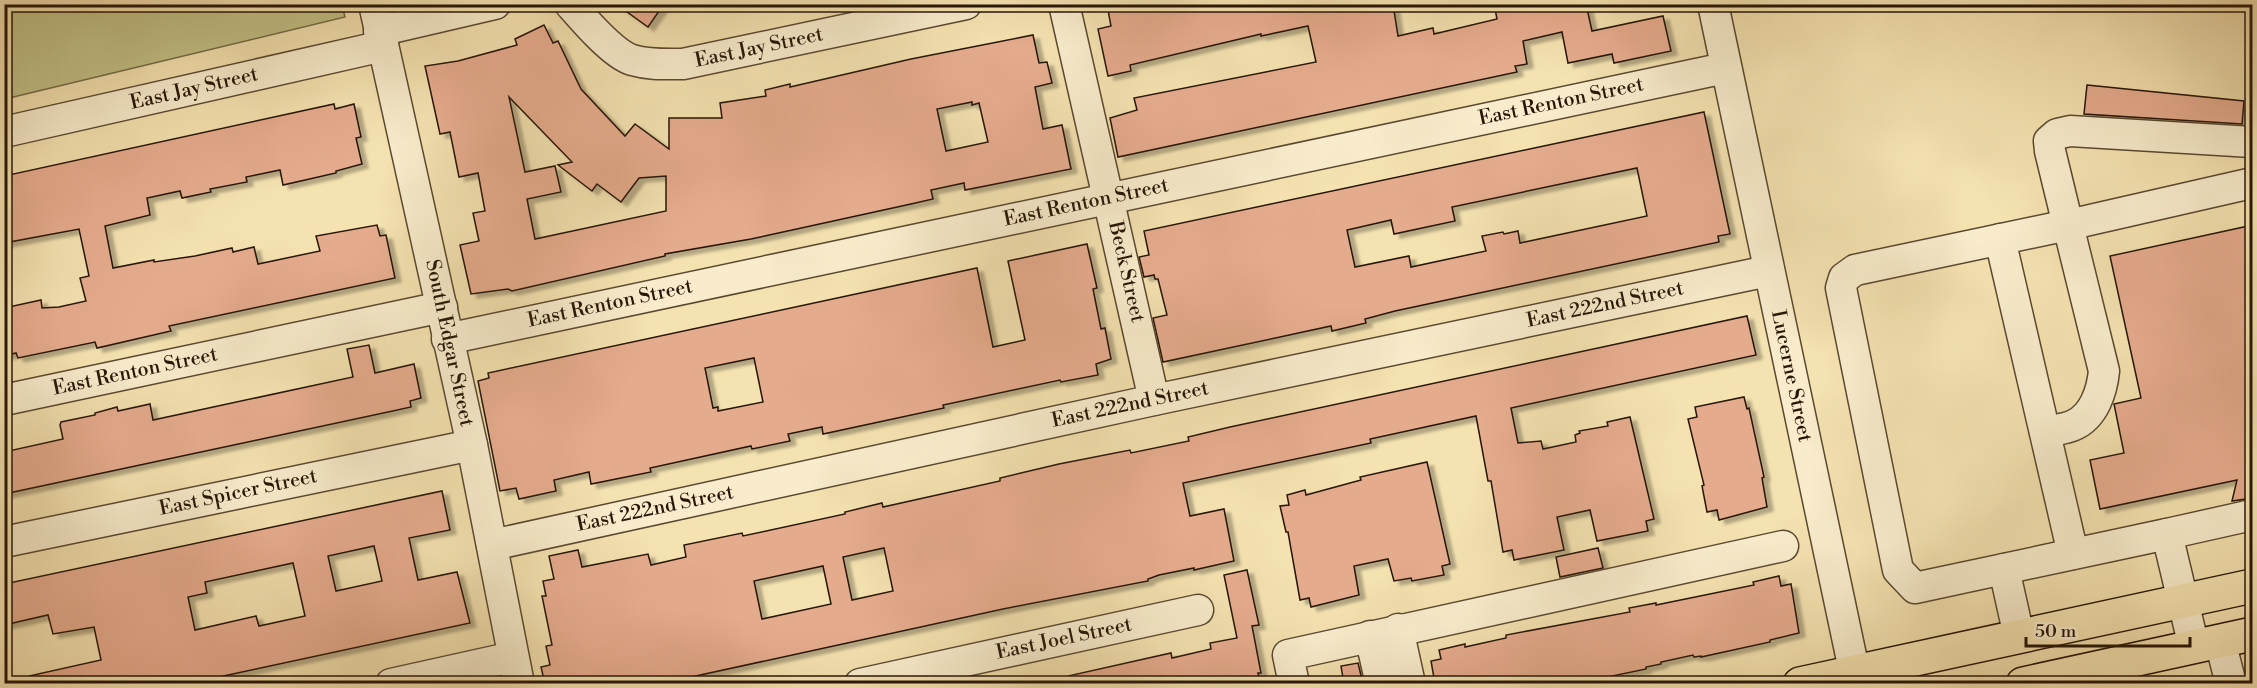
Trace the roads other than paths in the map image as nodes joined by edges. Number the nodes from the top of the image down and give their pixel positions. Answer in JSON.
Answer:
{"nodes":[{"id":1,"x":495,"y":4,"type":"edge"},
{"id":2,"x":570,"y":4,"type":"edge"},
{"id":3,"x":966,"y":4,"type":"edge"},
{"id":4,"x":1064,"y":4,"type":"edge"},
{"id":5,"x":1713,"y":4,"type":"edge"},
{"id":6,"x":913,"y":10,"type":"edge"},
{"id":7,"x":378,"y":27,"type":"edge"},
{"id":8,"x":1725,"y":68,"type":"junction"},
{"id":9,"x":4,"y":132,"type":"edge"},
{"id":10,"x":2253,"y":142,"type":"edge"},
{"id":11,"x":2253,"y":183,"type":"edge"},
{"id":12,"x":1109,"y":198,"type":"junction"},
{"id":13,"x":2068,"y":225,"type":"junction"},
{"id":14,"x":2000,"y":239,"type":"junction"},
{"id":15,"x":1768,"y":271,"type":"junction"},
{"id":16,"x":441,"y":307,"type":"junction"},
{"id":17,"x":447,"y":339,"type":"junction"},
{"id":18,"x":4,"y":400,"type":"edge"},
{"id":19,"x":1154,"y":400,"type":"junction"},
{"id":20,"x":2045,"y":432,"type":"junction"},
{"id":21,"x":472,"y":445,"type":"junction"},
{"id":22,"x":2253,"y":515,"type":"edge"},
{"id":23,"x":2167,"y":534,"type":"junction"},
{"id":24,"x":4,"y":542,"type":"edge"},
{"id":25,"x":492,"y":545,"type":"junction"},
{"id":26,"x":1783,"y":546,"type":"dead end"},
{"id":27,"x":2073,"y":554,"type":"junction"},
{"id":28,"x":2004,"y":569,"type":"junction"},
{"id":29,"x":2253,"y":586,"type":"edge"},
{"id":30,"x":2184,"y":601,"type":"junction"},
{"id":31,"x":1198,"y":610,"type":"dead end"},
{"id":32,"x":1384,"y":632,"type":"junction"},
{"id":33,"x":2253,"y":634,"type":"edge"},
{"id":34,"x":2019,"y":636,"type":"junction"},
{"id":35,"x":2207,"y":644,"type":"junction"},
{"id":36,"x":516,"y":670,"type":"edge"},
{"id":37,"x":1856,"y":678,"type":"edge"},
{"id":38,"x":391,"y":684,"type":"edge"},
{"id":39,"x":860,"y":684,"type":"edge"},
{"id":40,"x":1294,"y":684,"type":"edge"},
{"id":41,"x":1381,"y":684,"type":"edge"},
{"id":42,"x":1410,"y":684,"type":"edge"},
{"id":43,"x":1800,"y":684,"type":"edge"},
{"id":44,"x":2023,"y":684,"type":"edge"},
{"id":45,"x":2231,"y":684,"type":"edge"}],
"edges":[{"from":1,"to":7,"type":"street","name":"East Jay Street"},
{"from":2,"to":6,"type":"street","name":"East Jay Street"},
{"from":3,"to":6,"type":"street","name":"East Jay Street"},
{"from":4,"to":12,"type":"street","name":"Beck Street"},
{"from":5,"to":8,"type":"street","name":"Lucerne Street"},
{"from":7,"to":9,"type":"street","name":"East Jay Street"},
{"from":7,"to":16,"type":"street","name":"South Edgar Street"},
{"from":8,"to":12,"type":"street","name":"East Renton Street"},
{"from":8,"to":15,"type":"street","name":"Lucerne Street"},
{"from":10,"to":13,"type":"street"},
{"from":11,"to":13,"type":"street"},
{"from":12,"to":17,"type":"street","name":"East Renton Street"},
{"from":12,"to":19,"type":"street","name":"Beck Street"},
{"from":13,"to":14,"type":"street"},
{"from":13,"to":20,"type":"street"},
{"from":14,"to":20,"type":"street"},
{"from":14,"to":28,"type":"street"},
{"from":15,"to":19,"type":"street","name":"East 222nd Street"},
{"from":15,"to":37,"type":"street","name":"Lucerne Street"},
{"from":16,"to":17,"type":"street","name":"South Edgar Street"},
{"from":16,"to":18,"type":"street","name":"East Renton Street"},
{"from":17,"to":21,"type":"street","name":"South Edgar Street"},
{"from":19,"to":25,"type":"street","name":"East 222nd Street"},
{"from":20,"to":27,"type":"street"},
{"from":21,"to":24,"type":"street","name":"East Spicer Street"},
{"from":21,"to":25,"type":"street","name":"South Edgar Street"},
{"from":22,"to":23,"type":"street"},
{"from":23,"to":27,"type":"street"},
{"from":23,"to":30,"type":"street"},
{"from":25,"to":36,"type":"street","name":"South Edgar Street"},
{"from":26,"to":32,"type":"street"},
{"from":27,"to":28,"type":"street"},
{"from":28,"to":34,"type":"street"},
{"from":29,"to":30,"type":"main road"},
{"from":30,"to":34,"type":"main road"},
{"from":30,"to":35,"type":"street"},
{"from":31,"to":39,"type":"street","name":"East Joel Street"},
{"from":32,"to":40,"type":"street"},
{"from":32,"to":41,"type":"street"},
{"from":32,"to":42,"type":"street"},
{"from":33,"to":35,"type":"main road"},
{"from":34,"to":37,"type":"main road"},
{"from":35,"to":44,"type":"main road"},
{"from":35,"to":45,"type":"street"},
{"from":36,"to":38,"type":"street"},
{"from":37,"to":43,"type":"main road"}]}
